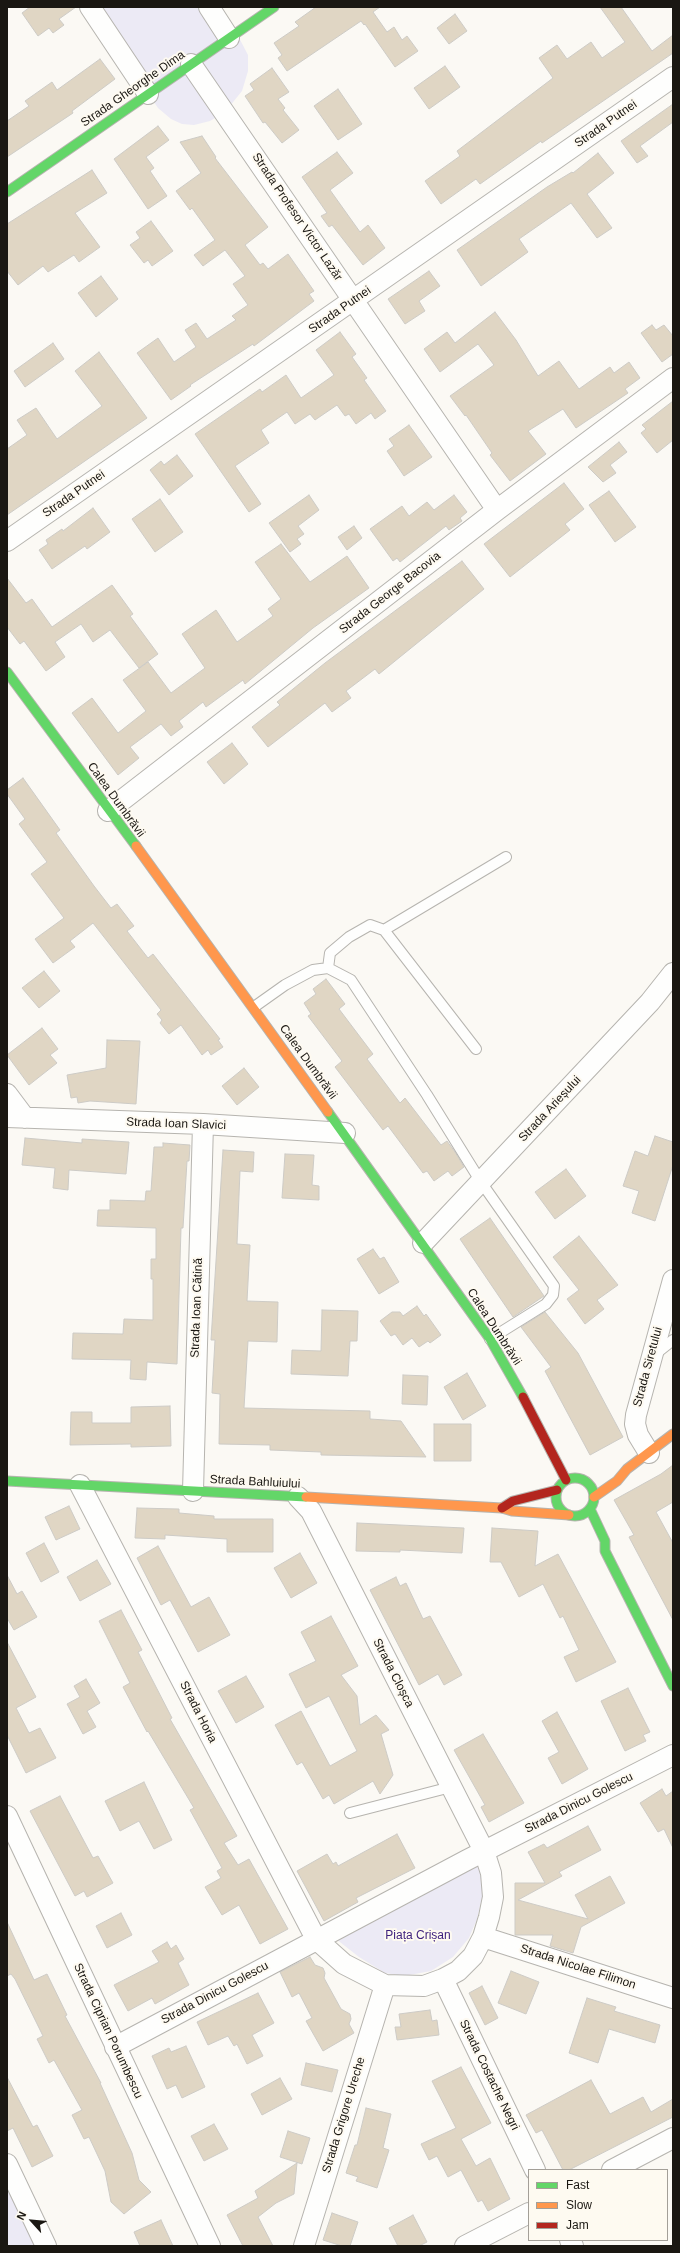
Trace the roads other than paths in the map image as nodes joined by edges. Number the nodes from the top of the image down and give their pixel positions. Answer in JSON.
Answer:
{"nodes":[{"id":1,"x":90,"y":7,"type":"edge"},
{"id":2,"x":209,"y":7,"type":"edge"},
{"id":3,"x":274,"y":7,"type":"edge"},
{"id":4,"x":229,"y":38,"type":"junction"},
{"id":5,"x":190,"y":64,"type":"junction"},
{"id":6,"x":673,"y":77,"type":"edge"},
{"id":7,"x":148,"y":94,"type":"junction"},
{"id":8,"x":7,"y":192,"type":"edge"},
{"id":9,"x":354,"y":300,"type":"junction"},
{"id":10,"x":673,"y":378,"type":"edge"},
{"id":11,"x":497,"y":510,"type":"junction"},
{"id":12,"x":7,"y":541,"type":"edge"},
{"id":13,"x":7,"y":672,"type":"edge"},
{"id":14,"x":108,"y":811,"type":"junction"},
{"id":15,"x":506,"y":857,"type":"dead end"},
{"id":16,"x":384,"y":930,"type":"junction"},
{"id":17,"x":328,"y":968,"type":"junction"},
{"id":18,"x":673,"y":973,"type":"edge"},
{"id":19,"x":254,"y":1007,"type":"junction"},
{"id":20,"x":476,"y":1049,"type":"dead end"},
{"id":21,"x":7,"y":1094,"type":"edge"},
{"id":22,"x":16,"y":1118,"type":"edge"},
{"id":23,"x":203,"y":1124,"type":"junction"},
{"id":24,"x":345,"y":1133,"type":"junction"},
{"id":25,"x":481,"y":1182,"type":"junction"},
{"id":26,"x":422,"y":1243,"type":"junction"},
{"id":27,"x":673,"y":1280,"type":"edge"},
{"id":28,"x":490,"y":1339,"type":"junction"},
{"id":29,"x":673,"y":1340,"type":"edge"},
{"id":30,"x":650,"y":1359,"type":"junction"},
{"id":31,"x":673,"y":1434,"type":"edge"},
{"id":32,"x":648,"y":1453,"type":"junction"},
{"id":33,"x":626,"y":1469,"type":"junction"},
{"id":34,"x":607,"y":1476,"type":"dead end"},
{"id":35,"x":566,"y":1480,"type":"junction"},
{"id":36,"x":7,"y":1481,"type":"edge"},
{"id":37,"x":80,"y":1485,"type":"junction"},
{"id":38,"x":557,"y":1490,"type":"junction"},
{"id":39,"x":193,"y":1491,"type":"junction"},
{"id":40,"x":298,"y":1497,"type":"junction"},
{"id":41,"x":594,"y":1497,"type":"junction"},
{"id":42,"x":502,"y":1508,"type":"junction"},
{"id":43,"x":590,"y":1509,"type":"junction"},
{"id":44,"x":574,"y":1518,"type":"junction"},
{"id":45,"x":596,"y":1546,"type":"dead end"},
{"id":46,"x":605,"y":1551,"type":"junction"},
{"id":47,"x":673,"y":1686,"type":"edge"},
{"id":48,"x":673,"y":1755,"type":"edge"},
{"id":49,"x":451,"y":1787,"type":"junction"},
{"id":50,"x":350,"y":1813,"type":"dead end"},
{"id":51,"x":7,"y":1816,"type":"edge"},
{"id":52,"x":484,"y":1851,"type":"junction"},
{"id":53,"x":483,"y":1937,"type":"junction"},
{"id":54,"x":316,"y":1939,"type":"junction"},
{"id":55,"x":443,"y":1980,"type":"junction"},
{"id":56,"x":385,"y":1985,"type":"junction"},
{"id":57,"x":673,"y":1998,"type":"edge"},
{"id":58,"x":115,"y":2047,"type":"junction"},
{"id":59,"x":673,"y":2138,"type":"edge"},
{"id":60,"x":7,"y":2164,"type":"edge"},
{"id":61,"x":535,"y":2169,"type":"edge"},
{"id":62,"x":614,"y":2169,"type":"edge"},
{"id":63,"x":528,"y":2214,"type":"edge"},
{"id":64,"x":46,"y":2246,"type":"edge"},
{"id":65,"x":210,"y":2246,"type":"edge"},
{"id":66,"x":304,"y":2246,"type":"edge"},
{"id":67,"x":465,"y":2246,"type":"edge"}],
"edges":[{"from":1,"to":7,"type":"street"},
{"from":2,"to":4,"type":"street"},
{"from":3,"to":4,"type":"main road","name":"Strada Gheorghe Dima"},
{"from":4,"to":5,"type":"main road","name":"Strada Gheorghe Dima"},
{"from":5,"to":7,"type":"main road","name":"Strada Gheorghe Dima"},
{"from":5,"to":9,"type":"street","name":"Strada Profesor Victor Lazăr"},
{"from":6,"to":9,"type":"street","name":"Strada Putnei"},
{"from":7,"to":8,"type":"main road","name":"Strada Gheorghe Dima"},
{"from":9,"to":11,"type":"street","name":"Strada Profesor Victor Lazăr"},
{"from":9,"to":12,"type":"street","name":"Strada Putnei"},
{"from":10,"to":11,"type":"street","name":"Strada George Bacovia"},
{"from":11,"to":14,"type":"street","name":"Strada George Bacovia"},
{"from":13,"to":14,"type":"main road","name":"Calea Dumbrăvii"},
{"from":14,"to":19,"type":"main road","name":"Calea Dumbrăvii"},
{"from":15,"to":16,"type":"lane"},
{"from":16,"to":17,"type":"lane"},
{"from":16,"to":20,"type":"lane"},
{"from":17,"to":19,"type":"lane"},
{"from":17,"to":25,"type":"lane"},
{"from":18,"to":25,"type":"street","name":"Strada Arieșului"},
{"from":19,"to":24,"type":"main road","name":"Calea Dumbrăvii"},
{"from":21,"to":22,"type":"street"},
{"from":22,"to":23,"type":"street","name":"Strada Ioan Slavici"},
{"from":23,"to":24,"type":"street","name":"Strada Ioan Slavici"},
{"from":23,"to":39,"type":"street","name":"Strada Ioan Cătină"},
{"from":24,"to":26,"type":"main road","name":"Calea Dumbrăvii"},
{"from":25,"to":26,"type":"street","name":"Strada Arieșului"},
{"from":25,"to":28,"type":"lane"},
{"from":26,"to":28,"type":"main road","name":"Calea Dumbrăvii"},
{"from":27,"to":30,"type":"street","name":"Strada Siretului"},
{"from":28,"to":35,"type":"main road","name":"Calea Dumbrăvii"},
{"from":29,"to":30,"type":"lane"},
{"from":30,"to":32,"type":"street","name":"Strada Siretului"},
{"from":31,"to":32,"type":"main road"},
{"from":32,"to":33,"type":"main road"},
{"from":33,"to":34,"type":"main road"},
{"from":33,"to":41,"type":"main road"},
{"from":35,"to":38,"type":"main road"},
{"from":35,"to":41,"type":"main road"},
{"from":36,"to":37,"type":"main road","name":"Strada Bahluiului"},
{"from":37,"to":39,"type":"main road","name":"Strada Bahluiului"},
{"from":37,"to":54,"type":"street","name":"Strada Horia"},
{"from":38,"to":42,"type":"main road","name":"Strada Bahluiului"},
{"from":38,"to":44,"type":"main road"},
{"from":39,"to":40,"type":"main road","name":"Strada Bahluiului"},
{"from":40,"to":42,"type":"main road","name":"Strada Bahluiului"},
{"from":40,"to":49,"type":"street","name":"Strada Cloșca"},
{"from":41,"to":43,"type":"main road"},
{"from":42,"to":44,"type":"main road","name":"Strada Bahluiului"},
{"from":43,"to":44,"type":"main road"},
{"from":43,"to":46,"type":"main road"},
{"from":45,"to":46,"type":"main road"},
{"from":46,"to":47,"type":"main road"},
{"from":48,"to":52,"type":"street","name":"Strada Dinicu Golescu"},
{"from":49,"to":50,"type":"lane"},
{"from":49,"to":52,"type":"street","name":"Strada Cloșca"},
{"from":51,"to":58,"type":"street","name":"Strada Ciprian Porumbescu"},
{"from":52,"to":53,"type":"street"},
{"from":52,"to":54,"type":"street"},
{"from":53,"to":55,"type":"street"},
{"from":53,"to":57,"type":"street","name":"Strada Nicolae Filimon"},
{"from":54,"to":56,"type":"street"},
{"from":54,"to":58,"type":"street","name":"Strada Dinicu Golescu"},
{"from":55,"to":56,"type":"street"},
{"from":55,"to":61,"type":"street","name":"Strada Costache Negri"},
{"from":56,"to":66,"type":"street","name":"Strada Grigore Ureche"},
{"from":58,"to":65,"type":"street","name":"Strada Ciprian Porumbescu"},
{"from":59,"to":62,"type":"street"},
{"from":60,"to":64,"type":"street"},
{"from":63,"to":67,"type":"street"}]}
